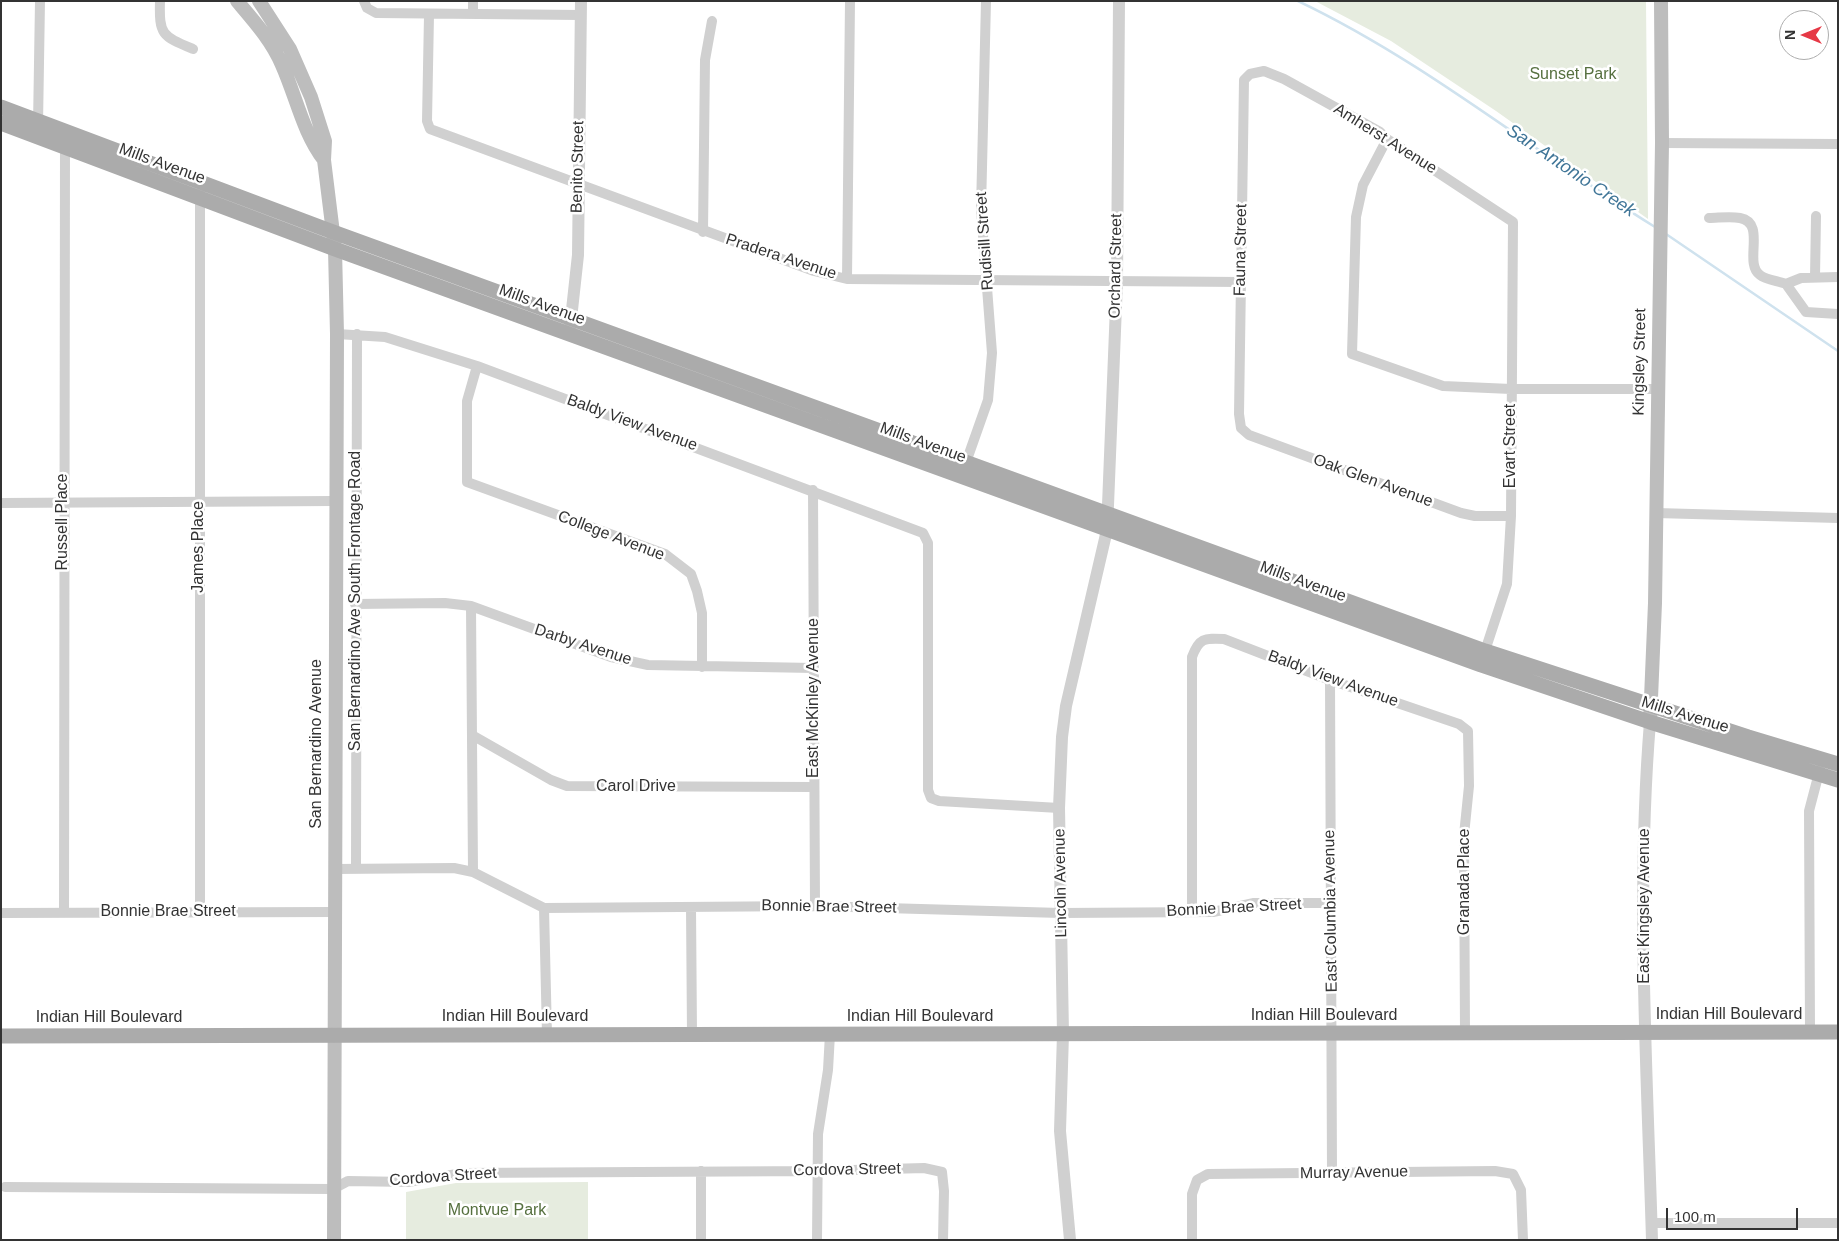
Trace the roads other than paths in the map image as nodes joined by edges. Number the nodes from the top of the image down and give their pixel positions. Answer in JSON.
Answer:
{"nodes":[{"id":1,"x":40,"y":1,"type":"edge"},
{"id":2,"x":160,"y":1,"type":"edge"},
{"id":3,"x":237,"y":1,"type":"edge"},
{"id":4,"x":259,"y":1,"type":"edge"},
{"id":5,"x":473,"y":1,"type":"edge"},
{"id":6,"x":581,"y":1,"type":"edge"},
{"id":7,"x":850,"y":1,"type":"edge"},
{"id":8,"x":986,"y":1,"type":"edge"},
{"id":9,"x":1119,"y":1,"type":"edge"},
{"id":10,"x":1661,"y":1,"type":"edge"},
{"id":11,"x":365,"y":5,"type":"edge"},
{"id":12,"x":473,"y":14,"type":"junction"},
{"id":13,"x":429,"y":15,"type":"junction"},
{"id":14,"x":581,"y":15,"type":"junction"},
{"id":15,"x":712,"y":21,"type":"dead end"},
{"id":16,"x":193,"y":49,"type":"dead end"},
{"id":17,"x":1250,"y":74,"type":"joint"},
{"id":18,"x":1,"y":107,"type":"edge"},
{"id":19,"x":38,"y":121,"type":"junction"},
{"id":20,"x":1,"y":123,"type":"edge"},
{"id":21,"x":38,"y":136,"type":"junction"},
{"id":22,"x":66,"y":139,"type":"junction"},
{"id":23,"x":1387,"y":139,"type":"junction"},
{"id":24,"x":1662,"y":143,"type":"junction"},
{"id":25,"x":1838,"y":144,"type":"edge"},
{"id":26,"x":324,"y":160,"type":"junction"},
{"id":27,"x":201,"y":181,"type":"junction"},
{"id":28,"x":578,"y":185,"type":"junction"},
{"id":29,"x":200,"y":197,"type":"junction"},
{"id":30,"x":1816,"y":216,"type":"dead end"},
{"id":31,"x":1709,"y":218,"type":"dead end"},
{"id":32,"x":1513,"y":222,"type":"joint"},
{"id":33,"x":333,"y":232,"type":"junction"},
{"id":34,"x":703,"y":232,"type":"junction"},
{"id":35,"x":335,"y":249,"type":"junction"},
{"id":36,"x":1815,"y":277,"type":"junction"},
{"id":37,"x":1838,"y":277,"type":"edge"},
{"id":38,"x":847,"y":279,"type":"junction"},
{"id":39,"x":987,"y":280,"type":"junction"},
{"id":40,"x":1117,"y":281,"type":"junction"},
{"id":41,"x":1241,"y":282,"type":"junction"},
{"id":42,"x":1786,"y":284,"type":"junction"},
{"id":43,"x":1838,"y":314,"type":"edge"},
{"id":44,"x":571,"y":317,"type":"junction"},
{"id":45,"x":569,"y":333,"type":"junction"},
{"id":46,"x":337,"y":334,"type":"junction"},
{"id":47,"x":357,"y":334,"type":"junction"},
{"id":48,"x":477,"y":366,"type":"junction"},
{"id":49,"x":1512,"y":389,"type":"junction"},
{"id":50,"x":1657,"y":389,"type":"junction"},
{"id":51,"x":1241,"y":428,"type":"joint"},
{"id":52,"x":964,"y":469,"type":"junction"},
{"id":53,"x":813,"y":490,"type":"junction"},
{"id":54,"x":334,"y":501,"type":"junction"},
{"id":55,"x":199,"y":502,"type":"junction"},
{"id":56,"x":1,"y":503,"type":"edge"},
{"id":57,"x":63,"y":503,"type":"junction"},
{"id":58,"x":1656,"y":513,"type":"junction"},
{"id":59,"x":1107,"y":514,"type":"junction"},
{"id":60,"x":1511,"y":516,"type":"junction"},
{"id":61,"x":1838,"y":518,"type":"edge"},
{"id":62,"x":1107,"y":530,"type":"junction"},
{"id":63,"x":355,"y":604,"type":"junction"},
{"id":64,"x":471,"y":606,"type":"junction"},
{"id":65,"x":1483,"y":658,"type":"junction"},
{"id":66,"x":702,"y":667,"type":"junction"},
{"id":67,"x":814,"y":668,"type":"junction"},
{"id":68,"x":1330,"y":680,"type":"junction"},
{"id":69,"x":1651,"y":706,"type":"junction"},
{"id":70,"x":1650,"y":722,"type":"junction"},
{"id":71,"x":1468,"y":731,"type":"joint"},
{"id":72,"x":472,"y":735,"type":"junction"},
{"id":73,"x":1831,"y":762,"type":"edge"},
{"id":74,"x":1818,"y":774,"type":"junction"},
{"id":75,"x":1838,"y":780,"type":"edge"},
{"id":76,"x":814,"y":788,"type":"junction"},
{"id":77,"x":1059,"y":808,"type":"junction"},
{"id":78,"x":336,"y":869,"type":"junction"},
{"id":79,"x":356,"y":869,"type":"junction"},
{"id":80,"x":473,"y":872,"type":"junction"},
{"id":81,"x":1331,"y":904,"type":"junction"},
{"id":82,"x":815,"y":906,"type":"junction"},
{"id":83,"x":691,"y":907,"type":"junction"},
{"id":84,"x":544,"y":908,"type":"junction"},
{"id":85,"x":200,"y":912,"type":"junction"},
{"id":86,"x":336,"y":912,"type":"junction"},
{"id":87,"x":1192,"y":912,"type":"junction"},
{"id":88,"x":1,"y":913,"type":"edge"},
{"id":89,"x":64,"y":913,"type":"junction"},
{"id":90,"x":1062,"y":913,"type":"junction"},
{"id":91,"x":1810,"y":1032,"type":"junction"},
{"id":92,"x":1838,"y":1032,"type":"edge"},
{"id":93,"x":1645,"y":1033,"type":"junction"},
{"id":94,"x":336,"y":1034,"type":"junction"},
{"id":95,"x":830,"y":1034,"type":"junction"},
{"id":96,"x":1063,"y":1034,"type":"junction"},
{"id":97,"x":1332,"y":1034,"type":"junction"},
{"id":98,"x":1465,"y":1034,"type":"junction"},
{"id":99,"x":546,"y":1035,"type":"junction"},
{"id":100,"x":692,"y":1035,"type":"junction"},
{"id":101,"x":1,"y":1036,"type":"edge"},
{"id":102,"x":701,"y":1171,"type":"junction"},
{"id":103,"x":817,"y":1171,"type":"junction"},
{"id":104,"x":1332,"y":1173,"type":"junction"},
{"id":105,"x":5,"y":1187,"type":"dead end"},
{"id":106,"x":333,"y":1189,"type":"junction"},
{"id":107,"x":1651,"y":1223,"type":"junction"},
{"id":108,"x":1838,"y":1223,"type":"edge"},
{"id":109,"x":334,"y":1240,"type":"edge"},
{"id":110,"x":701,"y":1240,"type":"edge"},
{"id":111,"x":817,"y":1240,"type":"edge"},
{"id":112,"x":943,"y":1240,"type":"edge"},
{"id":113,"x":1070,"y":1240,"type":"edge"},
{"id":114,"x":1192,"y":1240,"type":"edge"},
{"id":115,"x":1523,"y":1240,"type":"edge"},
{"id":116,"x":1652,"y":1240,"type":"edge"}],
"edges":[{"from":1,"to":19,"type":"street"},
{"from":2,"to":16,"type":"street"},
{"from":3,"to":26,"type":"main road"},
{"from":4,"to":26,"type":"main road","name":"San Bernardino Avenue"},
{"from":5,"to":12,"type":"street"},
{"from":6,"to":14,"type":"street","name":"Benito Street"},
{"from":7,"to":38,"type":"street"},
{"from":8,"to":39,"type":"street","name":"Rudisill Street"},
{"from":9,"to":40,"type":"street","name":"Orchard Street"},
{"from":10,"to":24,"type":"main road","name":"Kingsley Street"},
{"from":11,"to":13,"type":"street"},
{"from":12,"to":13,"type":"street"},
{"from":12,"to":14,"type":"street"},
{"from":13,"to":28,"type":"street","name":"Pradera Avenue"},
{"from":14,"to":28,"type":"street","name":"Benito Street"},
{"from":15,"to":34,"type":"street"},
{"from":17,"to":23,"type":"street","name":"Amherst Avenue"},
{"from":17,"to":41,"type":"street","name":"Fauna Street"},
{"from":18,"to":19,"type":"main road","name":"Mills Avenue"},
{"from":19,"to":21,"type":"street"},
{"from":19,"to":22,"type":"main road","name":"Mills Avenue"},
{"from":20,"to":21,"type":"main road","name":"Mills Avenue"},
{"from":21,"to":22,"type":"main road","name":"Mills Avenue"},
{"from":22,"to":27,"type":"main road","name":"Mills Avenue"},
{"from":22,"to":29,"type":"main road","name":"Mills Avenue"},
{"from":22,"to":57,"type":"street","name":"Russell Place"},
{"from":23,"to":32,"type":"street","name":"Amherst Avenue"},
{"from":23,"to":49,"type":"street"},
{"from":24,"to":25,"type":"street"},
{"from":24,"to":50,"type":"main road","name":"Kingsley Street"},
{"from":26,"to":33,"type":"main road","name":"San Bernardino Avenue"},
{"from":27,"to":29,"type":"street","name":"James Place"},
{"from":27,"to":33,"type":"main road","name":"Mills Avenue"},
{"from":28,"to":34,"type":"street","name":"Pradera Avenue"},
{"from":28,"to":44,"type":"street","name":"Benito Street"},
{"from":29,"to":35,"type":"main road","name":"Mills Avenue"},
{"from":29,"to":55,"type":"street","name":"James Place"},
{"from":30,"to":36,"type":"street"},
{"from":31,"to":42,"type":"street"},
{"from":32,"to":49,"type":"street","name":"Evart Street"},
{"from":33,"to":35,"type":"main road","name":"San Bernardino Avenue"},
{"from":33,"to":44,"type":"main road","name":"Mills Avenue"},
{"from":34,"to":38,"type":"street","name":"Pradera Avenue"},
{"from":35,"to":45,"type":"main road","name":"Mills Avenue"},
{"from":35,"to":46,"type":"main road","name":"San Bernardino Avenue"},
{"from":36,"to":37,"type":"street"},
{"from":36,"to":42,"type":"street"},
{"from":38,"to":39,"type":"street","name":"Pradera Avenue"},
{"from":39,"to":40,"type":"street","name":"Pradera Avenue"},
{"from":39,"to":52,"type":"street","name":"Rudisill Street"},
{"from":40,"to":41,"type":"street","name":"Pradera Avenue"},
{"from":40,"to":59,"type":"street","name":"Orchard Street"},
{"from":41,"to":51,"type":"street","name":"Fauna Street"},
{"from":42,"to":43,"type":"street"},
{"from":44,"to":45,"type":"street","name":"Benito Street"},
{"from":44,"to":52,"type":"main road","name":"Mills Avenue"},
{"from":45,"to":52,"type":"main road","name":"Mills Avenue"},
{"from":46,"to":47,"type":"street","name":"Baldy View Avenue"},
{"from":46,"to":54,"type":"main road","name":"San Bernardino Avenue"},
{"from":47,"to":48,"type":"street","name":"Baldy View Avenue"},
{"from":47,"to":63,"type":"street","name":"San Bernardino Ave South Frontage Road"},
{"from":48,"to":53,"type":"street","name":"Baldy View Avenue"},
{"from":48,"to":66,"type":"street","name":"College Avenue"},
{"from":49,"to":50,"type":"street"},
{"from":49,"to":60,"type":"street","name":"Evart Street"},
{"from":50,"to":58,"type":"main road","name":"Kingsley Street"},
{"from":51,"to":60,"type":"street","name":"Oak Glen Avenue"},
{"from":52,"to":59,"type":"main road","name":"Mills Avenue"},
{"from":52,"to":62,"type":"main road","name":"Mills Avenue"},
{"from":53,"to":67,"type":"street","name":"East McKinley Avenue"},
{"from":53,"to":77,"type":"street","name":"Baldy View Avenue"},
{"from":54,"to":55,"type":"street"},
{"from":54,"to":78,"type":"main road","name":"San Bernardino Avenue"},
{"from":55,"to":57,"type":"street"},
{"from":55,"to":85,"type":"street","name":"James Place"},
{"from":56,"to":57,"type":"street"},
{"from":57,"to":89,"type":"street","name":"Russell Place"},
{"from":58,"to":61,"type":"street"},
{"from":58,"to":69,"type":"main road","name":"Kingsley Street"},
{"from":59,"to":62,"type":"street","name":"Orchard Street"},
{"from":59,"to":65,"type":"main road","name":"Mills Avenue"},
{"from":60,"to":65,"type":"street","name":"Evart Street"},
{"from":62,"to":65,"type":"main road","name":"Mills Avenue"},
{"from":62,"to":77,"type":"street","name":"Lincoln Avenue"},
{"from":63,"to":64,"type":"street","name":"Darby Avenue"},
{"from":63,"to":79,"type":"street","name":"San Bernardino Ave South Frontage Road"},
{"from":64,"to":66,"type":"street","name":"Darby Avenue"},
{"from":64,"to":72,"type":"street"},
{"from":65,"to":69,"type":"main road","name":"Mills Avenue"},
{"from":65,"to":70,"type":"main road","name":"Mills Avenue"},
{"from":66,"to":67,"type":"street","name":"Darby Avenue"},
{"from":67,"to":76,"type":"street","name":"East McKinley Avenue"},
{"from":68,"to":71,"type":"street","name":"Baldy View Avenue"},
{"from":68,"to":81,"type":"street","name":"East Columbia Avenue"},
{"from":68,"to":87,"type":"street","name":"Baldy View Avenue"},
{"from":69,"to":70,"type":"main road","name":"Kingsley Street"},
{"from":69,"to":73,"type":"main road","name":"Mills Avenue"},
{"from":70,"to":74,"type":"main road","name":"Mills Avenue"},
{"from":70,"to":93,"type":"street","name":"East Kingsley Avenue"},
{"from":71,"to":98,"type":"street","name":"Granada Place"},
{"from":72,"to":76,"type":"street","name":"Carol Drive"},
{"from":72,"to":80,"type":"street"},
{"from":73,"to":74,"type":"street"},
{"from":74,"to":75,"type":"main road","name":"Mills Avenue"},
{"from":74,"to":91,"type":"street"},
{"from":76,"to":82,"type":"street","name":"East McKinley Avenue"},
{"from":77,"to":90,"type":"street","name":"Lincoln Avenue"},
{"from":78,"to":79,"type":"street","name":"Bonnie Brae Street"},
{"from":78,"to":86,"type":"main road","name":"San Bernardino Avenue"},
{"from":79,"to":80,"type":"street","name":"Bonnie Brae Street"},
{"from":80,"to":84,"type":"street","name":"Bonnie Brae Street"},
{"from":81,"to":87,"type":"street","name":"Bonnie Brae Street"},
{"from":81,"to":97,"type":"street","name":"East Columbia Avenue"},
{"from":82,"to":83,"type":"street","name":"Bonnie Brae Street"},
{"from":82,"to":90,"type":"street","name":"Bonnie Brae Street"},
{"from":83,"to":84,"type":"street","name":"Bonnie Brae Street"},
{"from":83,"to":100,"type":"street"},
{"from":84,"to":99,"type":"street"},
{"from":85,"to":86,"type":"street","name":"Bonnie Brae Street"},
{"from":85,"to":89,"type":"street","name":"Bonnie Brae Street"},
{"from":86,"to":94,"type":"main road","name":"San Bernardino Avenue"},
{"from":87,"to":90,"type":"street","name":"Bonnie Brae Street"},
{"from":88,"to":89,"type":"street","name":"Bonnie Brae Street"},
{"from":90,"to":96,"type":"street","name":"Lincoln Avenue"},
{"from":91,"to":92,"type":"main road","name":"Indian Hill Boulevard"},
{"from":91,"to":93,"type":"main road","name":"Indian Hill Boulevard"},
{"from":93,"to":98,"type":"main road","name":"Indian Hill Boulevard"},
{"from":93,"to":107,"type":"street","name":"East Kingsley Avenue"},
{"from":94,"to":99,"type":"main road","name":"Indian Hill Boulevard"},
{"from":94,"to":101,"type":"main road","name":"Indian Hill Boulevard"},
{"from":94,"to":106,"type":"main road","name":"San Bernardino Avenue"},
{"from":95,"to":96,"type":"main road","name":"Indian Hill Boulevard"},
{"from":95,"to":100,"type":"main road","name":"Indian Hill Boulevard"},
{"from":95,"to":103,"type":"street"},
{"from":96,"to":97,"type":"main road","name":"Indian Hill Boulevard"},
{"from":96,"to":113,"type":"street","name":"Lincoln Avenue"},
{"from":97,"to":98,"type":"main road","name":"Indian Hill Boulevard"},
{"from":97,"to":104,"type":"street","name":"East Columbia Avenue"},
{"from":99,"to":100,"type":"main road","name":"Indian Hill Boulevard"},
{"from":102,"to":103,"type":"street","name":"Cordova Street"},
{"from":102,"to":106,"type":"street","name":"Cordova Street"},
{"from":102,"to":110,"type":"street"},
{"from":103,"to":111,"type":"street"},
{"from":103,"to":112,"type":"street","name":"Cordova Street"},
{"from":104,"to":114,"type":"street","name":"Murray Avenue"},
{"from":104,"to":115,"type":"street","name":"Murray Avenue"},
{"from":105,"to":106,"type":"street","name":"Cordova Street"},
{"from":106,"to":109,"type":"main road","name":"San Bernardino Avenue"},
{"from":107,"to":108,"type":"street"},
{"from":107,"to":116,"type":"street","name":"East Kingsley Avenue"}]}
